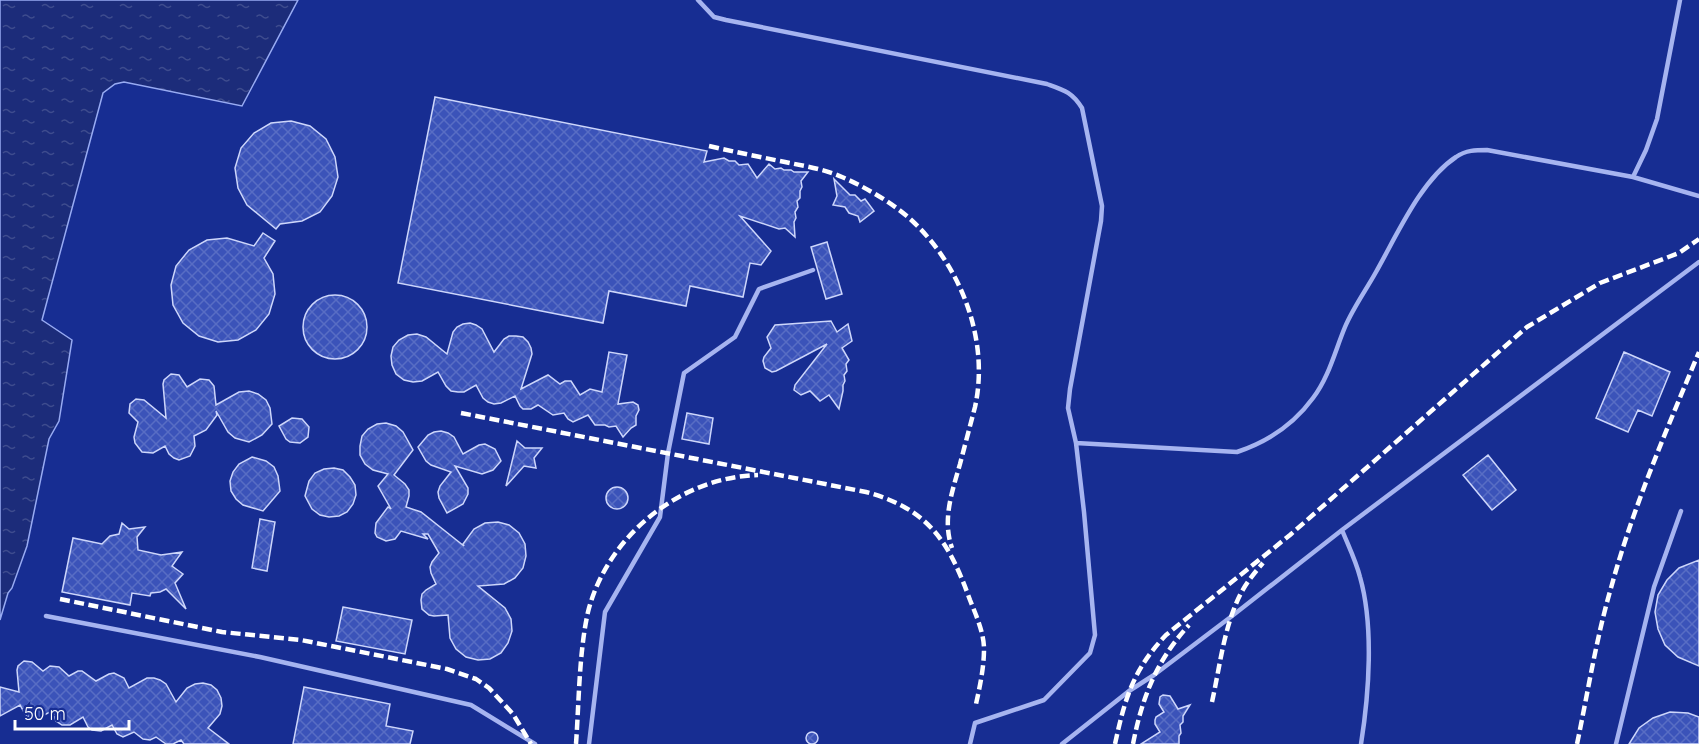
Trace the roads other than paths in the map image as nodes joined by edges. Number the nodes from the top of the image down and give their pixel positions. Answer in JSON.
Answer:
{"nodes":[{"id":1,"x":698,"y":0,"type":"edge"},
{"id":2,"x":1680,"y":0,"type":"edge"},
{"id":3,"x":1632,"y":177,"type":"junction"},
{"id":4,"x":1699,"y":196,"type":"edge"},
{"id":5,"x":1699,"y":262,"type":"edge"},
{"id":6,"x":813,"y":270,"type":"dead end"},
{"id":7,"x":1076,"y":443,"type":"junction"},
{"id":8,"x":1681,"y":511,"type":"dead end"},
{"id":9,"x":1342,"y":530,"type":"junction"},
{"id":10,"x":46,"y":616,"type":"dead end"},
{"id":11,"x":535,"y":744,"type":"edge"},
{"id":12,"x":589,"y":744,"type":"edge"},
{"id":13,"x":970,"y":744,"type":"edge"},
{"id":14,"x":1062,"y":744,"type":"edge"},
{"id":15,"x":1360,"y":744,"type":"edge"},
{"id":16,"x":1616,"y":744,"type":"edge"}],
"edges":[{"from":1,"to":7,"type":"lane"},
{"from":2,"to":3,"type":"lane"},
{"from":3,"to":4,"type":"lane"},
{"from":3,"to":7,"type":"lane"},
{"from":5,"to":9,"type":"lane"},
{"from":6,"to":12,"type":"lane"},
{"from":7,"to":13,"type":"lane"},
{"from":8,"to":16,"type":"lane"},
{"from":9,"to":14,"type":"lane"},
{"from":9,"to":15,"type":"lane"},
{"from":10,"to":11,"type":"lane"}]}
